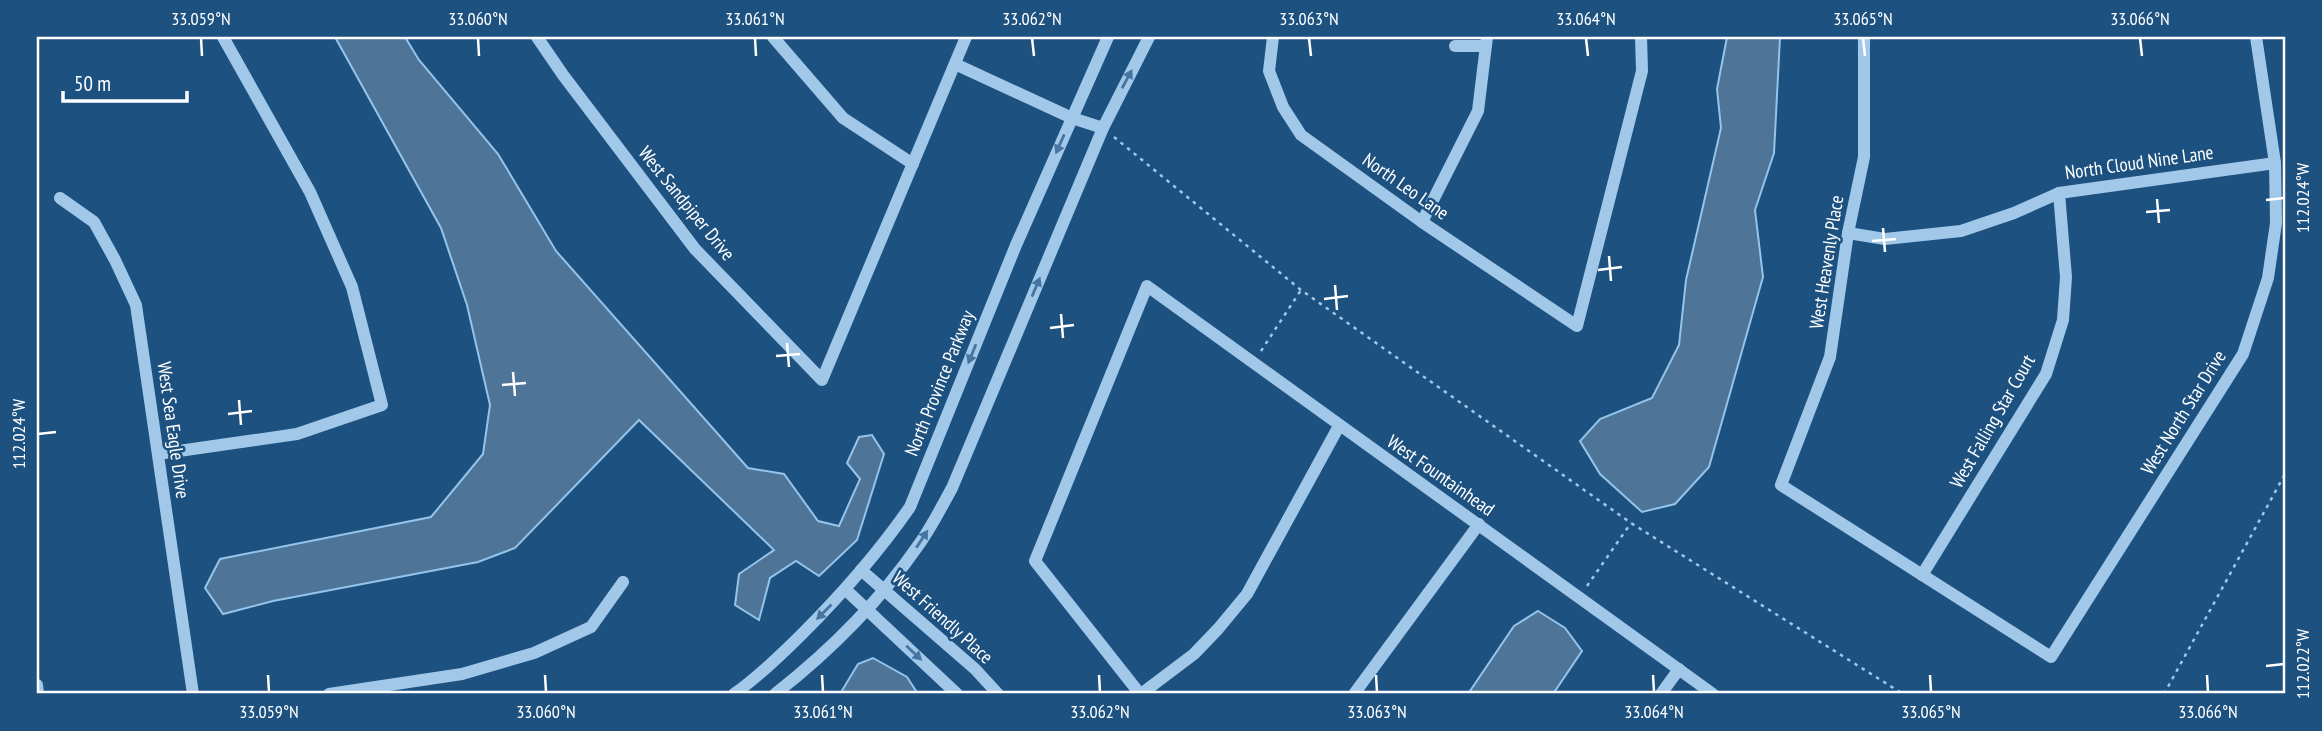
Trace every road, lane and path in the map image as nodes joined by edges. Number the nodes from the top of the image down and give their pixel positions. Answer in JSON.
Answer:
{"nodes":[{"id":1,"x":223,"y":37,"type":"edge"},
{"id":2,"x":537,"y":37,"type":"edge"},
{"id":3,"x":773,"y":37,"type":"edge"},
{"id":4,"x":966,"y":37,"type":"edge"},
{"id":5,"x":1108,"y":37,"type":"edge"},
{"id":6,"x":1149,"y":37,"type":"edge"},
{"id":7,"x":1273,"y":37,"type":"edge"},
{"id":8,"x":1641,"y":37,"type":"edge"},
{"id":9,"x":1864,"y":37,"type":"edge"},
{"id":10,"x":2256,"y":37,"type":"edge"},
{"id":11,"x":1487,"y":41,"type":"edge"},
{"id":12,"x":1455,"y":46,"type":"dead end"},
{"id":13,"x":955,"y":64,"type":"junction"},
{"id":14,"x":1072,"y":118,"type":"junction"},
{"id":15,"x":1103,"y":128,"type":"junction"},
{"id":16,"x":2275,"y":163,"type":"junction"},
{"id":17,"x":913,"y":164,"type":"junction"},
{"id":18,"x":2059,"y":193,"type":"junction"},
{"id":19,"x":60,"y":198,"type":"dead end"},
{"id":20,"x":1422,"y":222,"type":"junction"},
{"id":21,"x":1848,"y":233,"type":"junction"},
{"id":22,"x":1301,"y":290,"type":"junction"},
{"id":23,"x":1253,"y":363,"type":"junction"},
{"id":24,"x":1339,"y":426,"type":"junction"},
{"id":25,"x":158,"y":454,"type":"junction"},
{"id":26,"x":2285,"y":474,"type":"edge"},
{"id":27,"x":1631,"y":523,"type":"junction"},
{"id":28,"x":1479,"y":524,"type":"junction"},
{"id":29,"x":861,"y":570,"type":"junction"},
{"id":30,"x":1922,"y":575,"type":"junction"},
{"id":31,"x":623,"y":582,"type":"dead end"},
{"id":32,"x":846,"y":590,"type":"junction"},
{"id":33,"x":884,"y":591,"type":"junction"},
{"id":34,"x":1580,"y":597,"type":"junction"},
{"id":35,"x":867,"y":610,"type":"junction"},
{"id":36,"x":1679,"y":669,"type":"junction"},
{"id":37,"x":422,"y":680,"type":"junction"},
{"id":38,"x":37,"y":685,"type":"edge"},
{"id":39,"x":38,"y":694,"type":"edge"},
{"id":40,"x":193,"y":694,"type":"edge"},
{"id":41,"x":329,"y":694,"type":"edge"},
{"id":42,"x":424,"y":694,"type":"edge"},
{"id":43,"x":734,"y":694,"type":"edge"},
{"id":44,"x":775,"y":694,"type":"edge"},
{"id":45,"x":957,"y":694,"type":"edge"},
{"id":46,"x":999,"y":694,"type":"edge"},
{"id":47,"x":1141,"y":694,"type":"edge"},
{"id":48,"x":1354,"y":694,"type":"edge"},
{"id":49,"x":1661,"y":694,"type":"edge"},
{"id":50,"x":1713,"y":694,"type":"edge"},
{"id":51,"x":1903,"y":694,"type":"edge"},
{"id":52,"x":2164,"y":694,"type":"edge"}],
"edges":[{"from":1,"to":25,"type":"street"},
{"from":2,"to":17,"type":"street","name":"West Sandpiper Drive"},
{"from":3,"to":17,"type":"street"},
{"from":4,"to":13,"type":"street"},
{"from":5,"to":14,"type":"street","name":"North Province Parkway"},
{"from":15,"to":6,"type":"street","one_way":true},
{"from":7,"to":20,"type":"street","name":"North Leo Lane"},
{"from":8,"to":20,"type":"street","name":"North Leo Lane"},
{"from":9,"to":21,"type":"street","name":"West Heavenly Place"},
{"from":10,"to":16,"type":"street","name":"West North Star Drive"},
{"from":11,"to":12,"type":"street"},
{"from":11,"to":20,"type":"street"},
{"from":13,"to":14,"type":"street"},
{"from":13,"to":17,"type":"street"},
{"from":14,"to":15,"type":"street"},
{"from":14,"to":29,"type":"street","name":"North Province Parkway","one_way":true},
{"from":15,"to":22,"type":"path"},
{"from":33,"to":15,"type":"street","one_way":true},
{"from":16,"to":18,"type":"street","name":"North Cloud Nine Lane"},
{"from":16,"to":30,"type":"street","name":"West North Star Drive"},
{"from":18,"to":21,"type":"street","name":"North Cloud Nine Lane"},
{"from":18,"to":30,"type":"street","name":"West Falling Star Court"},
{"from":19,"to":25,"type":"street","name":"West Sea Eagle Drive"},
{"from":21,"to":30,"type":"street","name":"West Heavenly Place"},
{"from":22,"to":23,"type":"path"},
{"from":22,"to":27,"type":"path"},
{"from":23,"to":24,"type":"street","name":"West Fountainhead"},
{"from":23,"to":47,"type":"street","name":"West Fountainhead"},
{"from":24,"to":28,"type":"street","name":"West Fountainhead"},
{"from":24,"to":47,"type":"street"},
{"from":25,"to":40,"type":"street","name":"West Sea Eagle Drive"},
{"from":26,"to":52,"type":"path"},
{"from":27,"to":34,"type":"path"},
{"from":27,"to":51,"type":"path"},
{"from":28,"to":34,"type":"street","name":"West Fountainhead"},
{"from":28,"to":48,"type":"street"},
{"from":29,"to":32,"type":"street","name":"North Province Parkway"},
{"from":29,"to":33,"type":"street","name":"West Friendly Place"},
{"from":31,"to":37,"type":"street"},
{"from":32,"to":35,"type":"street"},
{"from":32,"to":43,"type":"street","name":"North Province Parkway","one_way":true},
{"from":33,"to":35,"type":"street"},
{"from":33,"to":46,"type":"street","name":"West Friendly Place"},
{"from":34,"to":36,"type":"street","name":"West Fountainhead"},
{"from":35,"to":44,"type":"street"},
{"from":35,"to":45,"type":"street","one_way":true},
{"from":36,"to":49,"type":"street"},
{"from":36,"to":50,"type":"street","name":"West Fountainhead"},
{"from":37,"to":41,"type":"street"},
{"from":37,"to":42,"type":"street"},
{"from":38,"to":39,"type":"street"}]}
